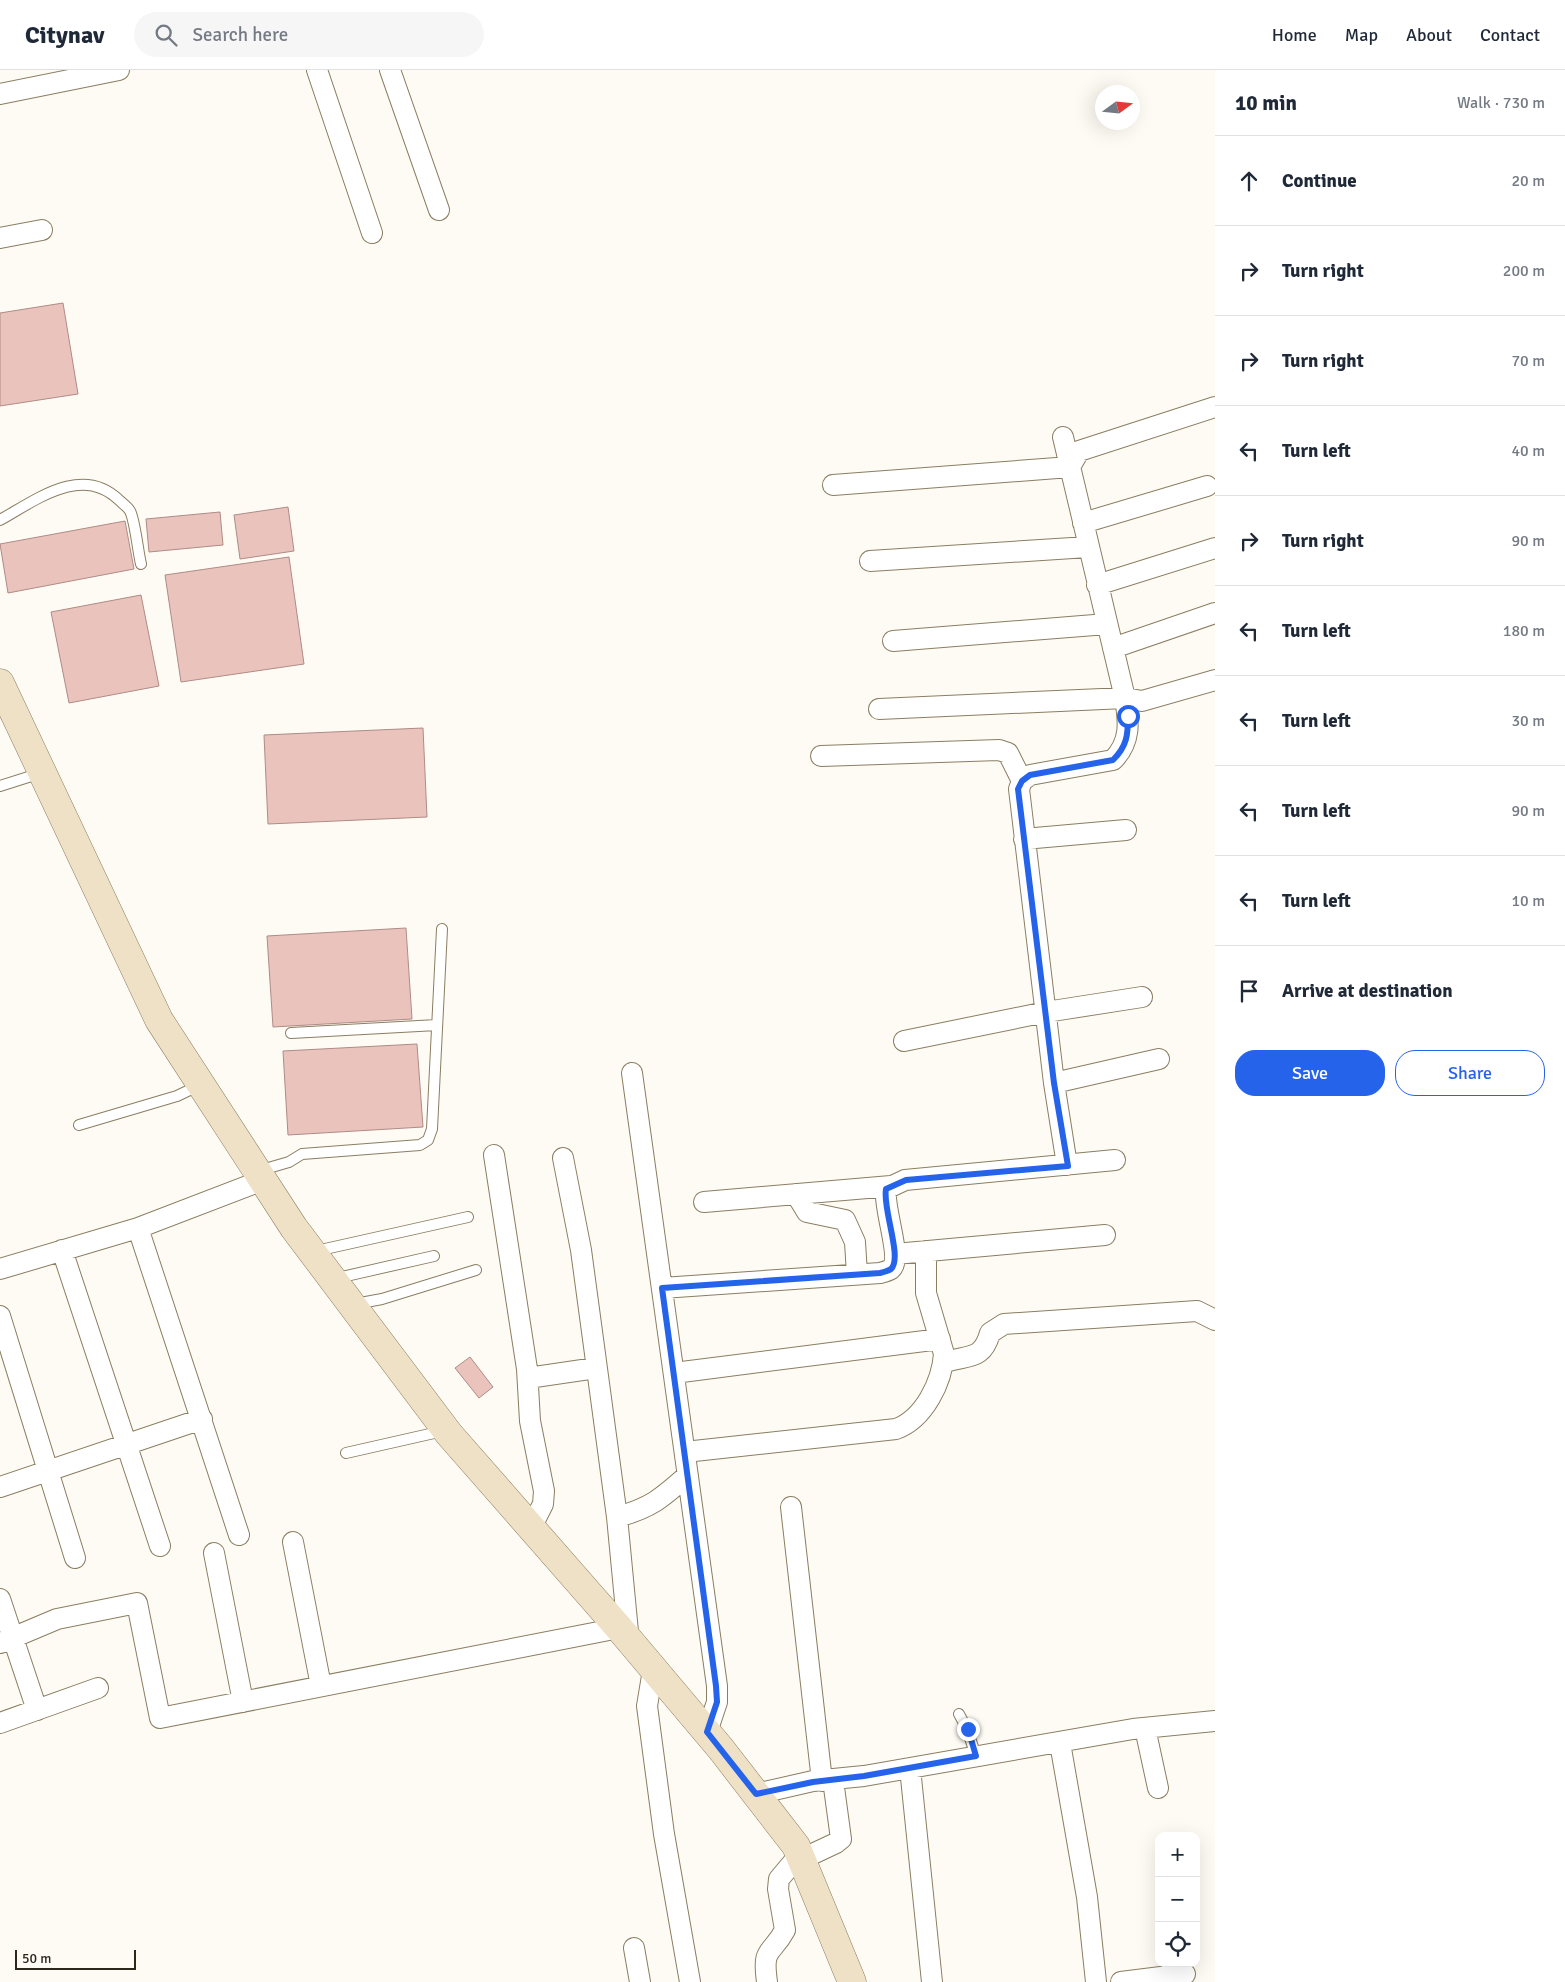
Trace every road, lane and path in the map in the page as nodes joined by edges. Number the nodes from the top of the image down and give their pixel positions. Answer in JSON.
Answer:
{"nodes":[{"id":1,"x":119,"y":70,"type":"edge"},
{"id":2,"x":317,"y":70,"type":"edge"},
{"id":3,"x":390,"y":70,"type":"edge"},
{"id":4,"x":0,"y":94,"type":"edge"},
{"id":5,"x":439,"y":210,"type":"dead end"},
{"id":6,"x":42,"y":230,"type":"dead end"},
{"id":7,"x":372,"y":232,"type":"dead end"},
{"id":8,"x":0,"y":238,"type":"edge"},
{"id":9,"x":1215,"y":407,"type":"edge"},
{"id":10,"x":1063,"y":437,"type":"dead end"},
{"id":11,"x":1070,"y":467,"type":"junction"},
{"id":12,"x":833,"y":484,"type":"dead end"},
{"id":13,"x":1207,"y":486,"type":"dead end"},
{"id":14,"x":0,"y":520,"type":"edge"},
{"id":15,"x":1083,"y":523,"type":"junction"},
{"id":16,"x":1088,"y":547,"type":"junction"},
{"id":17,"x":1215,"y":548,"type":"edge"},
{"id":18,"x":870,"y":561,"type":"dead end"},
{"id":19,"x":141,"y":564,"type":"dead end"},
{"id":20,"x":1097,"y":585,"type":"junction"},
{"id":21,"x":1215,"y":613,"type":"edge"},
{"id":22,"x":1107,"y":624,"type":"junction"},
{"id":23,"x":893,"y":641,"type":"dead end"},
{"id":24,"x":1113,"y":648,"type":"junction"},
{"id":25,"x":1215,"y":680,"type":"edge"},
{"id":26,"x":0,"y":683,"type":"edge"},
{"id":27,"x":1126,"y":698,"type":"junction"},
{"id":28,"x":879,"y":709,"type":"dead end"},
{"id":29,"x":822,"y":756,"type":"dead end"},
{"id":30,"x":42,"y":772,"type":"junction"},
{"id":31,"x":1022,"y":781,"type":"junction"},
{"id":32,"x":0,"y":786,"type":"edge"},
{"id":33,"x":1126,"y":830,"type":"dead end"},
{"id":34,"x":1024,"y":839,"type":"junction"},
{"id":35,"x":442,"y":929,"type":"dead end"},
{"id":36,"x":1142,"y":997,"type":"dead end"},
{"id":37,"x":1046,"y":1012,"type":"junction"},
{"id":38,"x":437,"y":1025,"type":"junction"},
{"id":39,"x":291,"y":1033,"type":"dead end"},
{"id":40,"x":904,"y":1041,"type":"dead end"},
{"id":41,"x":1158,"y":1059,"type":"dead end"},
{"id":42,"x":632,"y":1073,"type":"dead end"},
{"id":43,"x":1054,"y":1083,"type":"junction"},
{"id":44,"x":201,"y":1085,"type":"junction"},
{"id":45,"x":79,"y":1125,"type":"dead end"},
{"id":46,"x":494,"y":1155,"type":"dead end"},
{"id":47,"x":563,"y":1158,"type":"dead end"},
{"id":48,"x":1115,"y":1160,"type":"dead end"},
{"id":49,"x":1068,"y":1166,"type":"junction"},
{"id":50,"x":260,"y":1176,"type":"junction"},
{"id":51,"x":891,"y":1186,"type":"junction"},
{"id":52,"x":796,"y":1194,"type":"junction"},
{"id":53,"x":704,"y":1202,"type":"dead end"},
{"id":54,"x":468,"y":1217,"type":"dead end"},
{"id":55,"x":138,"y":1228,"type":"junction"},
{"id":56,"x":1105,"y":1235,"type":"dead end"},
{"id":57,"x":62,"y":1250,"type":"junction"},
{"id":58,"x":926,"y":1251,"type":"junction"},
{"id":59,"x":312,"y":1252,"type":"junction"},
{"id":60,"x":895,"y":1254,"type":"junction"},
{"id":61,"x":434,"y":1256,"type":"dead end"},
{"id":62,"x":0,"y":1269,"type":"edge"},
{"id":63,"x":476,"y":1270,"type":"dead end"},
{"id":64,"x":857,"y":1274,"type":"junction"},
{"id":65,"x":332,"y":1279,"type":"junction"},
{"id":66,"x":662,"y":1288,"type":"junction"},
{"id":67,"x":352,"y":1304,"type":"junction"},
{"id":68,"x":0,"y":1316,"type":"edge"},
{"id":69,"x":1215,"y":1320,"type":"edge"},
{"id":70,"x":940,"y":1339,"type":"junction"},
{"id":71,"x":943,"y":1362,"type":"junction"},
{"id":72,"x":596,"y":1368,"type":"junction"},
{"id":73,"x":674,"y":1373,"type":"junction"},
{"id":74,"x":528,"y":1378,"type":"junction"},
{"id":75,"x":202,"y":1419,"type":"junction"},
{"id":76,"x":447,"y":1430,"type":"junction"},
{"id":77,"x":126,"y":1446,"type":"junction"},
{"id":78,"x":685,"y":1452,"type":"junction"},
{"id":79,"x":346,"y":1453,"type":"dead end"},
{"id":80,"x":50,"y":1470,"type":"junction"},
{"id":81,"x":688,"y":1475,"type":"junction"},
{"id":82,"x":0,"y":1487,"type":"edge"},
{"id":83,"x":791,"y":1507,"type":"dead end"},
{"id":84,"x":617,"y":1517,"type":"junction"},
{"id":85,"x":532,"y":1528,"type":"junction"},
{"id":86,"x":239,"y":1535,"type":"dead end"},
{"id":87,"x":293,"y":1542,"type":"dead end"},
{"id":88,"x":160,"y":1546,"type":"dead end"},
{"id":89,"x":214,"y":1553,"type":"dead end"},
{"id":90,"x":76,"y":1558,"type":"dead end"},
{"id":91,"x":0,"y":1599,"type":"edge"},
{"id":92,"x":624,"y":1635,"type":"junction"},
{"id":93,"x":7,"y":1640,"type":"edge"},
{"id":94,"x":653,"y":1670,"type":"junction"},
{"id":95,"x":321,"y":1686,"type":"junction"},
{"id":96,"x":98,"y":1688,"type":"dead end"},
{"id":97,"x":243,"y":1702,"type":"junction"},
{"id":98,"x":38,"y":1710,"type":"junction"},
{"id":99,"x":960,"y":1714,"type":"dead end"},
{"id":100,"x":1215,"y":1721,"type":"edge"},
{"id":101,"x":0,"y":1723,"type":"edge"},
{"id":102,"x":1146,"y":1728,"type":"junction"},
{"id":103,"x":707,"y":1732,"type":"junction"},
{"id":104,"x":1060,"y":1743,"type":"junction"},
{"id":105,"x":976,"y":1756,"type":"junction"},
{"id":106,"x":910,"y":1768,"type":"junction"},
{"id":107,"x":827,"y":1780,"type":"junction"},
{"id":108,"x":1158,"y":1788,"type":"dead end"},
{"id":109,"x":756,"y":1794,"type":"junction"},
{"id":110,"x":801,"y":1857,"type":"junction"},
{"id":111,"x":634,"y":1948,"type":"dead end"},
{"id":112,"x":1185,"y":1974,"type":"dead end"},
{"id":113,"x":640,"y":1982,"type":"edge"},
{"id":114,"x":690,"y":1982,"type":"edge"},
{"id":115,"x":768,"y":1982,"type":"edge"},
{"id":116,"x":852,"y":1982,"type":"edge"},
{"id":117,"x":932,"y":1982,"type":"edge"},
{"id":118,"x":1096,"y":1982,"type":"edge"},
{"id":119,"x":1121,"y":1982,"type":"edge"}],
"edges":[{"from":1,"to":4,"type":"street"},
{"from":2,"to":7,"type":"street"},
{"from":3,"to":5,"type":"street"},
{"from":6,"to":8,"type":"street"},
{"from":9,"to":11,"type":"street"},
{"from":10,"to":11,"type":"street"},
{"from":11,"to":12,"type":"street"},
{"from":11,"to":15,"type":"street"},
{"from":13,"to":15,"type":"street"},
{"from":14,"to":19,"type":"lane"},
{"from":15,"to":16,"type":"street"},
{"from":16,"to":18,"type":"street"},
{"from":16,"to":20,"type":"street"},
{"from":17,"to":20,"type":"street"},
{"from":20,"to":22,"type":"street"},
{"from":21,"to":24,"type":"street"},
{"from":22,"to":23,"type":"street"},
{"from":22,"to":24,"type":"street"},
{"from":24,"to":27,"type":"street"},
{"from":25,"to":27,"type":"street"},
{"from":26,"to":30,"type":"main road"},
{"from":27,"to":28,"type":"street"},
{"from":27,"to":31,"type":"street"},
{"from":29,"to":31,"type":"street"},
{"from":30,"to":32,"type":"lane"},
{"from":30,"to":44,"type":"main road"},
{"from":31,"to":34,"type":"street"},
{"from":33,"to":34,"type":"street"},
{"from":34,"to":37,"type":"street"},
{"from":35,"to":38,"type":"lane"},
{"from":36,"to":37,"type":"street"},
{"from":37,"to":40,"type":"street"},
{"from":37,"to":43,"type":"street"},
{"from":38,"to":39,"type":"lane"},
{"from":38,"to":50,"type":"lane"},
{"from":41,"to":43,"type":"street"},
{"from":42,"to":66,"type":"street"},
{"from":43,"to":49,"type":"street"},
{"from":44,"to":45,"type":"lane"},
{"from":44,"to":50,"type":"main road"},
{"from":46,"to":74,"type":"street"},
{"from":47,"to":72,"type":"street"},
{"from":48,"to":49,"type":"street"},
{"from":49,"to":51,"type":"street"},
{"from":50,"to":55,"type":"street"},
{"from":50,"to":59,"type":"main road"},
{"from":51,"to":52,"type":"street"},
{"from":51,"to":60,"type":"street"},
{"from":52,"to":53,"type":"street"},
{"from":52,"to":64,"type":"street"},
{"from":54,"to":59,"type":"lane"},
{"from":55,"to":57,"type":"street"},
{"from":55,"to":75,"type":"street"},
{"from":56,"to":58,"type":"street"},
{"from":57,"to":62,"type":"street"},
{"from":57,"to":77,"type":"street"},
{"from":58,"to":60,"type":"street"},
{"from":58,"to":70,"type":"street"},
{"from":59,"to":65,"type":"main road"},
{"from":60,"to":64,"type":"street"},
{"from":61,"to":65,"type":"lane"},
{"from":63,"to":67,"type":"lane"},
{"from":64,"to":66,"type":"street"},
{"from":65,"to":67,"type":"main road"},
{"from":66,"to":73,"type":"street"},
{"from":67,"to":76,"type":"main road"},
{"from":68,"to":80,"type":"street"},
{"from":69,"to":71,"type":"street"},
{"from":70,"to":71,"type":"street"},
{"from":70,"to":73,"type":"street"},
{"from":71,"to":78,"type":"street"},
{"from":72,"to":74,"type":"street"},
{"from":72,"to":84,"type":"street"},
{"from":73,"to":78,"type":"street"},
{"from":74,"to":85,"type":"street"},
{"from":75,"to":77,"type":"street"},
{"from":75,"to":86,"type":"street"},
{"from":76,"to":79,"type":"lane"},
{"from":76,"to":85,"type":"main road"},
{"from":77,"to":80,"type":"street"},
{"from":77,"to":88,"type":"street"},
{"from":78,"to":81,"type":"street"},
{"from":80,"to":82,"type":"street"},
{"from":80,"to":90,"type":"street"},
{"from":81,"to":84,"type":"street"},
{"from":81,"to":103,"type":"street"},
{"from":83,"to":107,"type":"street"},
{"from":84,"to":92,"type":"street"},
{"from":85,"to":92,"type":"main road"},
{"from":87,"to":95,"type":"street"},
{"from":89,"to":97,"type":"street"},
{"from":91,"to":93,"type":"street"},
{"from":92,"to":94,"type":"main road"},
{"from":92,"to":95,"type":"street"},
{"from":93,"to":97,"type":"street"},
{"from":93,"to":98,"type":"street"},
{"from":94,"to":103,"type":"main road"},
{"from":94,"to":114,"type":"street"},
{"from":95,"to":97,"type":"street"},
{"from":96,"to":98,"type":"street"},
{"from":98,"to":101,"type":"street"},
{"from":99,"to":105,"type":"lane"},
{"from":100,"to":102,"type":"street"},
{"from":102,"to":104,"type":"street"},
{"from":102,"to":108,"type":"street"},
{"from":103,"to":109,"type":"main road"},
{"from":104,"to":105,"type":"street"},
{"from":104,"to":118,"type":"street"},
{"from":105,"to":106,"type":"street"},
{"from":106,"to":107,"type":"street"},
{"from":106,"to":117,"type":"street"},
{"from":107,"to":109,"type":"street"},
{"from":107,"to":110,"type":"street"},
{"from":109,"to":110,"type":"main road"},
{"from":110,"to":115,"type":"street"},
{"from":110,"to":116,"type":"main road"},
{"from":111,"to":113,"type":"street"},
{"from":112,"to":119,"type":"street"}]}
